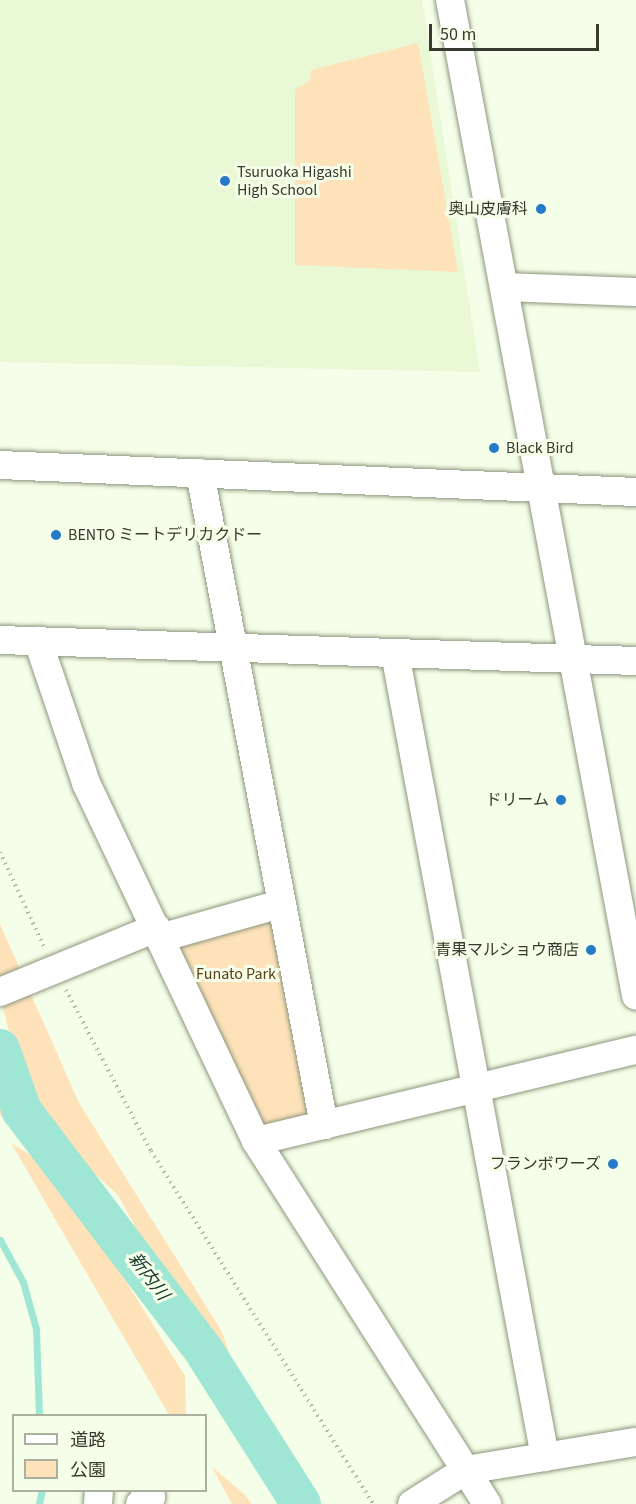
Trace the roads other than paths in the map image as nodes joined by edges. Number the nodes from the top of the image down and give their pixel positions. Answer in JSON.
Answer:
{"nodes":[{"id":1,"x":450,"y":0,"type":"edge"},
{"id":2,"x":504,"y":287,"type":"junction"},
{"id":3,"x":636,"y":292,"type":"edge"},
{"id":4,"x":0,"y":465,"type":"edge"},
{"id":5,"x":200,"y":473,"type":"junction"},
{"id":6,"x":538,"y":489,"type":"junction"},
{"id":7,"x":636,"y":492,"type":"edge"},
{"id":8,"x":0,"y":640,"type":"edge"},
{"id":9,"x":38,"y":641,"type":"junction"},
{"id":10,"x":230,"y":647,"type":"junction"},
{"id":11,"x":395,"y":653,"type":"junction"},
{"id":12,"x":573,"y":659,"type":"junction"},
{"id":13,"x":636,"y":661,"type":"edge"},
{"id":14,"x":280,"y":904,"type":"junction"},
{"id":15,"x":158,"y":933,"type":"junction"},
{"id":16,"x":0,"y":992,"type":"edge"},
{"id":17,"x":636,"y":996,"type":"edge"},
{"id":18,"x":636,"y":1050,"type":"edge"},
{"id":19,"x":473,"y":1089,"type":"junction"},
{"id":20,"x":324,"y":1125,"type":"junction"},
{"id":21,"x":256,"y":1141,"type":"junction"},
{"id":22,"x":636,"y":1442,"type":"edge"},
{"id":23,"x":545,"y":1456,"type":"junction"},
{"id":24,"x":466,"y":1470,"type":"junction"},
{"id":25,"x":146,"y":1492,"type":"edge"},
{"id":26,"x":140,"y":1504,"type":"edge"},
{"id":27,"x":412,"y":1504,"type":"edge"},
{"id":28,"x":487,"y":1504,"type":"edge"}],
"edges":[{"from":1,"to":2,"type":"street"},
{"from":2,"to":3,"type":"street"},
{"from":2,"to":6,"type":"street"},
{"from":4,"to":5,"type":"street"},
{"from":5,"to":6,"type":"street"},
{"from":5,"to":10,"type":"street"},
{"from":6,"to":7,"type":"street"},
{"from":6,"to":12,"type":"street"},
{"from":8,"to":9,"type":"street"},
{"from":9,"to":10,"type":"street"},
{"from":9,"to":15,"type":"street"},
{"from":10,"to":11,"type":"street"},
{"from":10,"to":14,"type":"street"},
{"from":11,"to":12,"type":"street"},
{"from":11,"to":19,"type":"street"},
{"from":12,"to":13,"type":"street"},
{"from":12,"to":17,"type":"street"},
{"from":14,"to":15,"type":"street"},
{"from":14,"to":20,"type":"street"},
{"from":15,"to":16,"type":"street"},
{"from":15,"to":21,"type":"street"},
{"from":18,"to":19,"type":"street"},
{"from":19,"to":20,"type":"street"},
{"from":19,"to":23,"type":"street"},
{"from":20,"to":21,"type":"street"},
{"from":21,"to":24,"type":"street"},
{"from":22,"to":23,"type":"street"},
{"from":23,"to":24,"type":"street"},
{"from":24,"to":27,"type":"street"},
{"from":24,"to":28,"type":"street"},
{"from":25,"to":26,"type":"street"}]}
